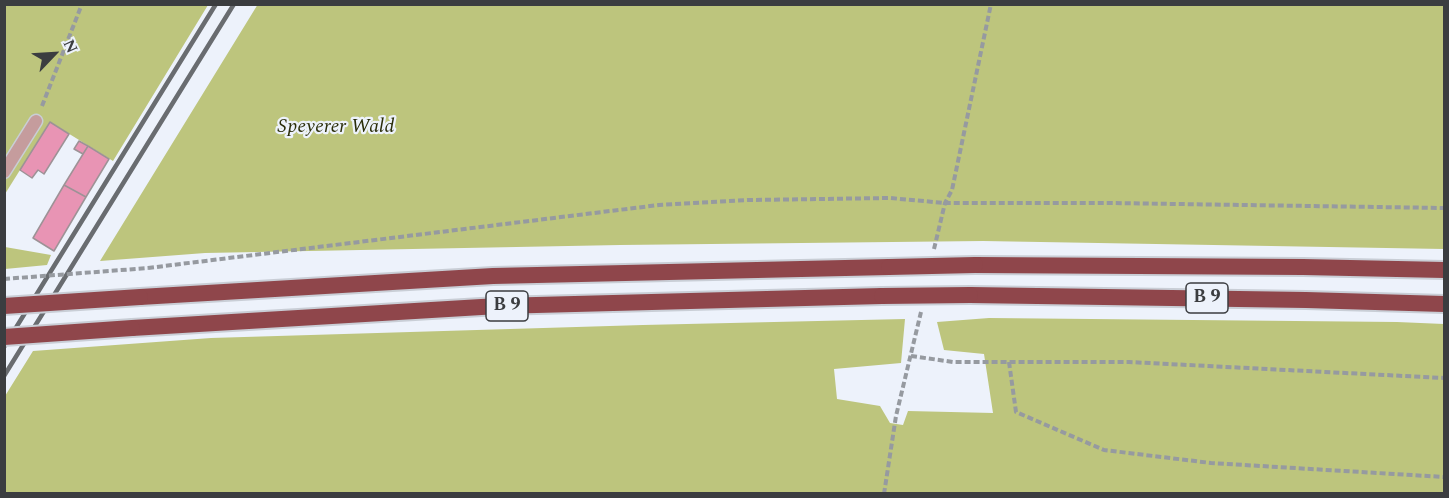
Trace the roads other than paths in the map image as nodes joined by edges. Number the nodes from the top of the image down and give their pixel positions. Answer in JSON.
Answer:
{"nodes":[{"id":1,"x":36,"y":121,"type":"road end"},
{"id":2,"x":4,"y":172,"type":"edge"},
{"id":3,"x":1444,"y":270,"type":"edge"},
{"id":4,"x":1444,"y":304,"type":"edge"},
{"id":5,"x":4,"y":306,"type":"edge"},
{"id":6,"x":4,"y":337,"type":"edge"}],
"edges":[{"from":1,"to":2,"type":"lane"},
{"from":3,"to":5,"type":"highway","number":"B 9","bridge":true},
{"from":4,"to":6,"type":"highway","number":"B 9","bridge":true}]}
